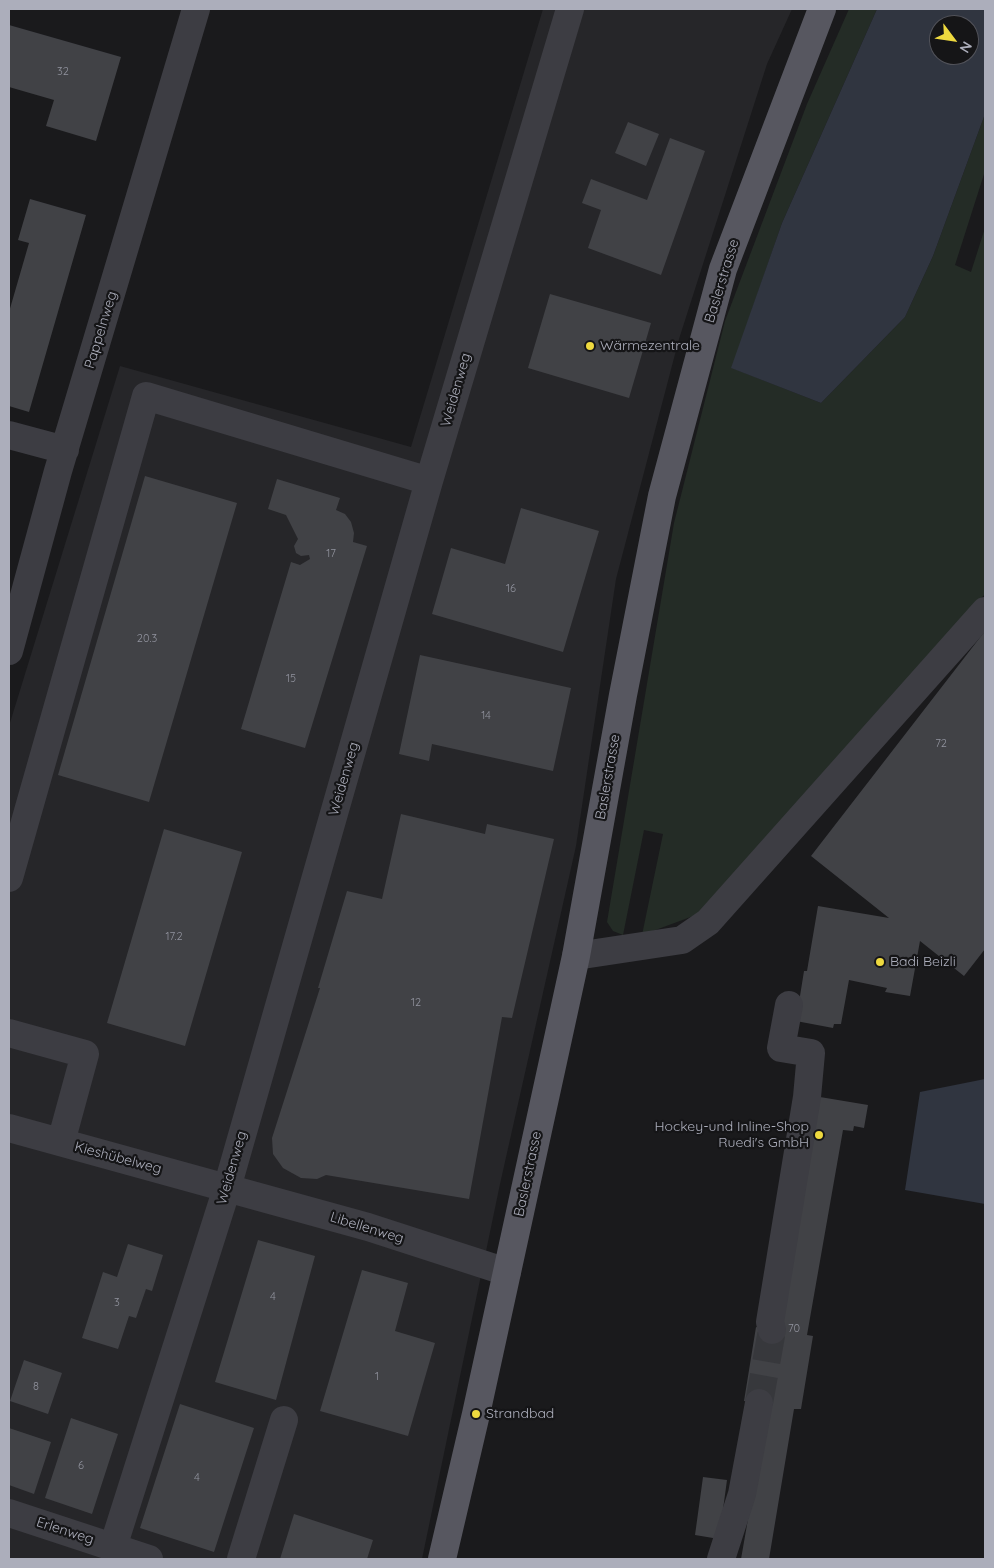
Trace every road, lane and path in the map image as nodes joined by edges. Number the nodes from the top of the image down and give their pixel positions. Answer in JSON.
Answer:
{"nodes":[{"id":1,"x":196,"y":9,"type":"edge"},
{"id":2,"x":570,"y":9,"type":"edge"},
{"id":3,"x":822,"y":9,"type":"edge"},
{"id":4,"x":9,"y":435,"type":"edge"},
{"id":5,"x":65,"y":450,"type":"junction"},
{"id":6,"x":429,"y":481,"type":"junction"},
{"id":7,"x":985,"y":611,"type":"edge"},
{"id":8,"x":9,"y":651,"type":"edge"},
{"id":9,"x":9,"y":878,"type":"edge"},
{"id":10,"x":576,"y":956,"type":"junction"},
{"id":11,"x":789,"y":1005,"type":"dead end"},
{"id":12,"x":9,"y":1034,"type":"edge"},
{"id":13,"x":9,"y":1128,"type":"edge"},
{"id":14,"x":61,"y":1142,"type":"junction"},
{"id":15,"x":227,"y":1188,"type":"junction"},
{"id":16,"x":507,"y":1272,"type":"junction"},
{"id":17,"x":772,"y":1330,"type":"tunnel mouth"},
{"id":18,"x":759,"y":1403,"type":"tunnel mouth"},
{"id":19,"x":284,"y":1420,"type":"dead end"},
{"id":20,"x":9,"y":1513,"type":"edge"},
{"id":21,"x":113,"y":1547,"type":"junction"},
{"id":22,"x":149,"y":1559,"type":"edge"},
{"id":23,"x":241,"y":1559,"type":"edge"},
{"id":24,"x":442,"y":1559,"type":"edge"},
{"id":25,"x":721,"y":1559,"type":"edge"}],
"edges":[{"from":1,"to":5,"type":"street","name":"Pappelnweg"},
{"from":2,"to":6,"type":"street","name":"Weidenweg"},
{"from":3,"to":10,"type":"main road","name":"Baslerstrasse"},
{"from":4,"to":5,"type":"street"},
{"from":5,"to":8,"type":"street","name":"Pappelnweg"},
{"from":6,"to":9,"type":"street"},
{"from":6,"to":15,"type":"street","name":"Weidenweg"},
{"from":7,"to":10,"type":"street"},
{"from":10,"to":16,"type":"main road","name":"Baslerstrasse"},
{"from":11,"to":17,"type":"street"},
{"from":12,"to":14,"type":"street"},
{"from":13,"to":14,"type":"street","name":"Kieshübelweg"},
{"from":14,"to":15,"type":"street","name":"Kieshübelweg"},
{"from":15,"to":16,"type":"street","name":"Libellenweg"},
{"from":15,"to":21,"type":"street","name":"Weidenweg"},
{"from":16,"to":24,"type":"main road","name":"Baslerstrasse"},
{"from":18,"to":25,"type":"street"},
{"from":19,"to":23,"type":"street"},
{"from":20,"to":21,"type":"street","name":"Erlenweg"},
{"from":21,"to":22,"type":"street","name":"Erlenweg"}]}
